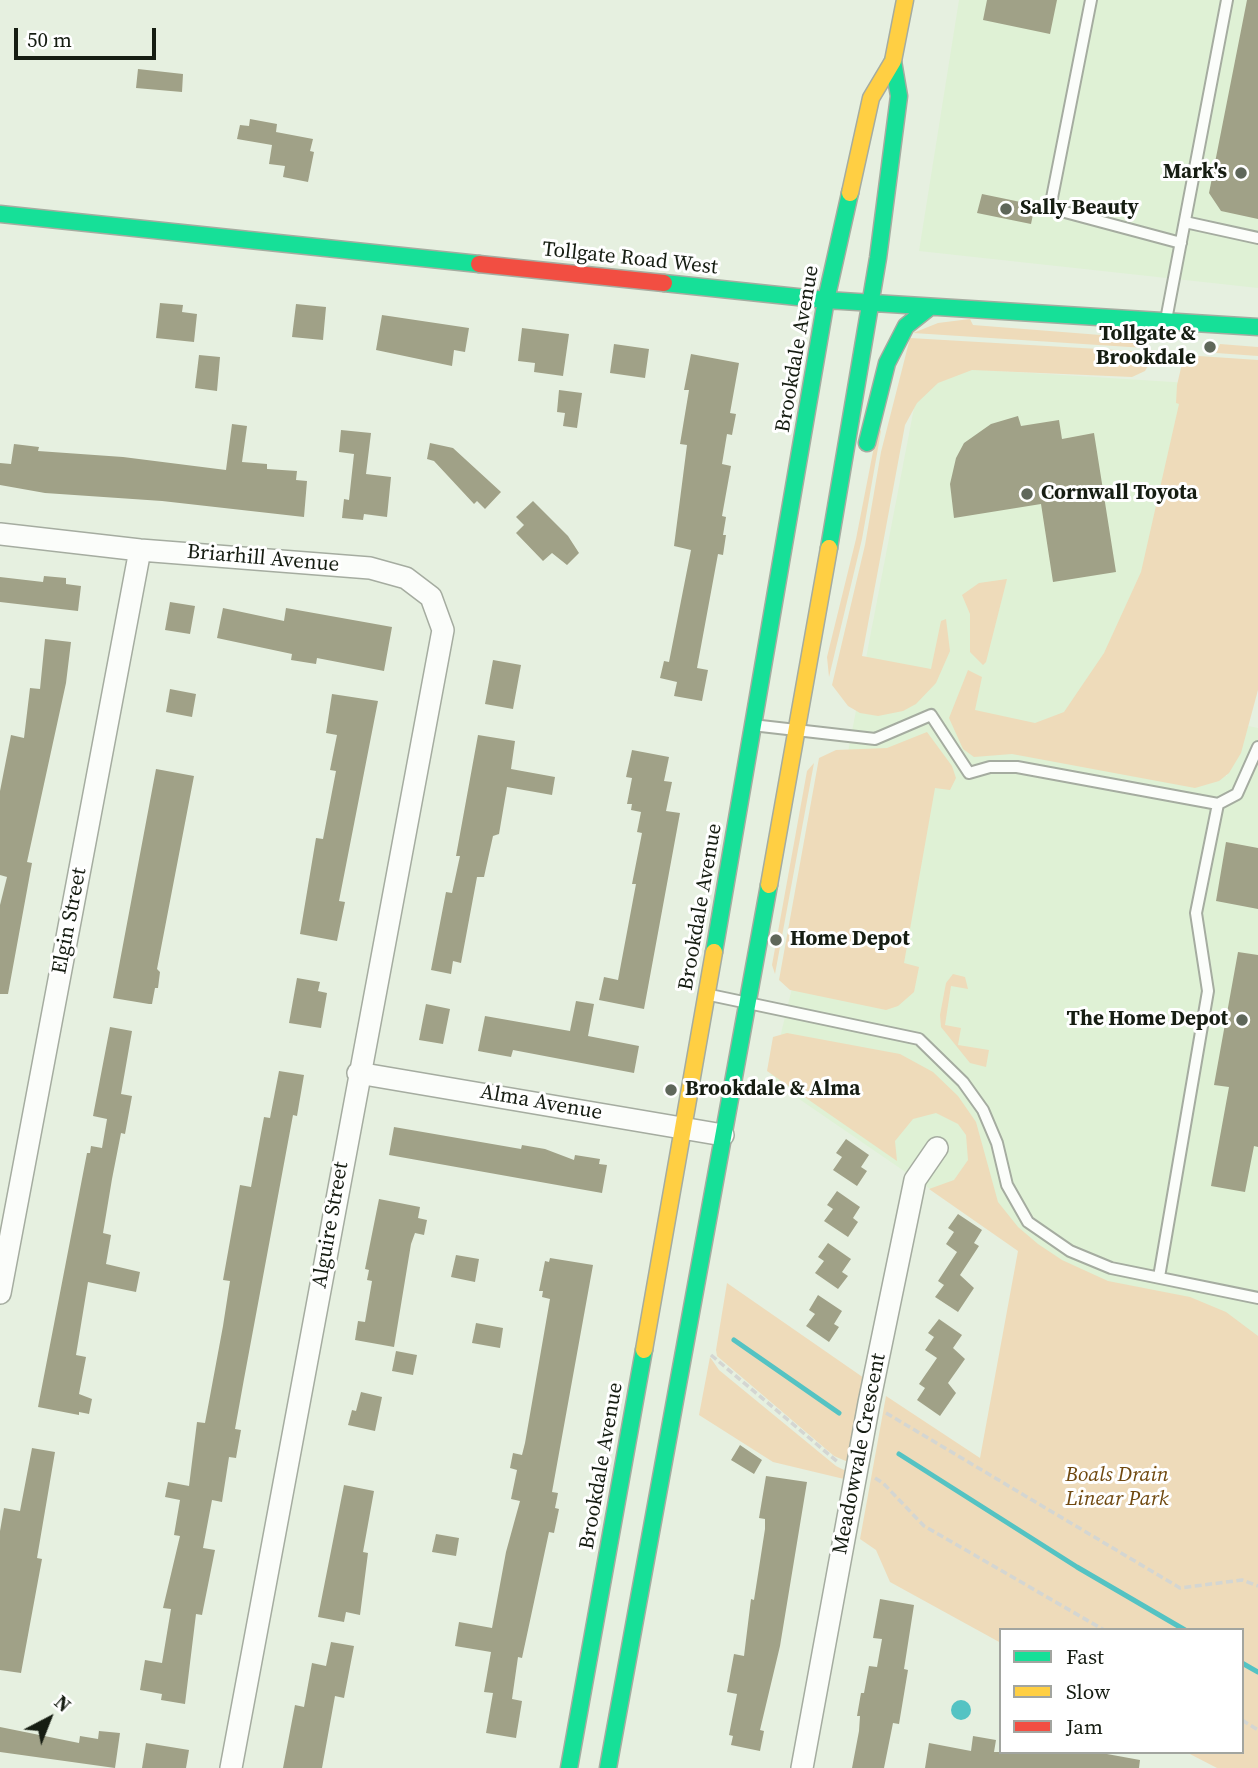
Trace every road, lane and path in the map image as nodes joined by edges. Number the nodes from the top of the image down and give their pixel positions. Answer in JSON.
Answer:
{"nodes":[{"id":1,"x":905,"y":0,"type":"edge"},
{"id":2,"x":1091,"y":0,"type":"edge"},
{"id":3,"x":1227,"y":0,"type":"edge"},
{"id":4,"x":893,"y":61,"type":"junction"},
{"id":5,"x":0,"y":214,"type":"edge"},
{"id":6,"x":1185,"y":222,"type":"junction"},
{"id":7,"x":1258,"y":238,"type":"edge"},
{"id":8,"x":1181,"y":243,"type":"junction"},
{"id":9,"x":826,"y":300,"type":"junction"},
{"id":10,"x":869,"y":303,"type":"junction"},
{"id":11,"x":930,"y":307,"type":"junction"},
{"id":12,"x":1165,"y":322,"type":"junction"},
{"id":13,"x":1258,"y":327,"type":"edge"},
{"id":14,"x":863,"y":464,"type":"dead end"},
{"id":15,"x":0,"y":534,"type":"edge"},
{"id":16,"x":140,"y":550,"type":"junction"},
{"id":17,"x":844,"y":551,"type":"dead end"},
{"id":18,"x":824,"y":580,"type":"junction"},
{"id":19,"x":433,"y":682,"type":"joint"},
{"id":20,"x":754,"y":726,"type":"junction"},
{"id":21,"x":796,"y":728,"type":"junction"},
{"id":22,"x":1258,"y":747,"type":"edge"},
{"id":23,"x":1218,"y":804,"type":"junction"},
{"id":24,"x":707,"y":994,"type":"junction"},
{"id":25,"x":746,"y":1004,"type":"junction"},
{"id":26,"x":359,"y":1073,"type":"junction"},
{"id":27,"x":683,"y":1128,"type":"junction"},
{"id":28,"x":723,"y":1135,"type":"junction"},
{"id":29,"x":937,"y":1147,"type":"dead end"},
{"id":30,"x":1159,"y":1277,"type":"junction"},
{"id":31,"x":0,"y":1293,"type":"edge"},
{"id":32,"x":1258,"y":1298,"type":"edge"},
{"id":33,"x":708,"y":1353,"type":"dead end"},
{"id":34,"x":869,"y":1403,"type":"junction"},
{"id":35,"x":857,"y":1468,"type":"junction"},
{"id":36,"x":1258,"y":1586,"type":"edge"},
{"id":37,"x":1101,"y":1628,"type":"edge"},
{"id":38,"x":570,"y":1767,"type":"edge"},
{"id":39,"x":231,"y":1768,"type":"edge"},
{"id":40,"x":594,"y":1768,"type":"edge"},
{"id":41,"x":608,"y":1768,"type":"edge"},
{"id":42,"x":802,"y":1768,"type":"edge"}],
"edges":[{"from":1,"to":4,"type":"main road","name":"Brookdale Avenue"},
{"from":2,"to":8,"type":"lane"},
{"from":3,"to":6,"type":"lane"},
{"from":4,"to":9,"type":"main road","name":"Brookdale Avenue"},
{"from":4,"to":10,"type":"main road","name":"Brookdale Avenue"},
{"from":5,"to":9,"type":"main road","name":"Tollgate Road West"},
{"from":6,"to":7,"type":"lane"},
{"from":6,"to":8,"type":"lane"},
{"from":8,"to":12,"type":"lane"},
{"from":9,"to":10,"type":"main road","name":"Tollgate Road West"},
{"from":9,"to":20,"type":"main road","name":"Brookdale Avenue"},
{"from":10,"to":11,"type":"main road","name":"Tollgate Road West"},
{"from":10,"to":18,"type":"main road","name":"Brookdale Avenue"},
{"from":11,"to":12,"type":"main road","name":"Tollgate Road West"},
{"from":11,"to":14,"type":"main road"},
{"from":12,"to":13,"type":"main road","name":"Tollgate Road West"},
{"from":15,"to":16,"type":"street","name":"Briarhill Avenue"},
{"from":16,"to":19,"type":"street","name":"Briarhill Avenue"},
{"from":16,"to":31,"type":"street","name":"Elgin Street"},
{"from":17,"to":18,"type":"main road"},
{"from":18,"to":21,"type":"main road","name":"Brookdale Avenue"},
{"from":19,"to":26,"type":"street","name":"Alguire Street"},
{"from":20,"to":21,"type":"lane"},
{"from":20,"to":24,"type":"main road","name":"Brookdale Avenue"},
{"from":21,"to":23,"type":"lane"},
{"from":21,"to":25,"type":"main road","name":"Brookdale Avenue"},
{"from":22,"to":23,"type":"lane"},
{"from":23,"to":30,"type":"lane"},
{"from":24,"to":25,"type":"lane"},
{"from":24,"to":27,"type":"main road","name":"Brookdale Avenue"},
{"from":25,"to":28,"type":"main road","name":"Brookdale Avenue"},
{"from":25,"to":30,"type":"lane"},
{"from":26,"to":27,"type":"street","name":"Alma Avenue"},
{"from":26,"to":39,"type":"street","name":"Alguire Street"},
{"from":27,"to":28,"type":"street","name":"Alma Avenue"},
{"from":27,"to":38,"type":"main road","name":"Brookdale Avenue"},
{"from":28,"to":41,"type":"main road","name":"Brookdale Avenue"},
{"from":29,"to":34,"type":"street","name":"Meadowvale Crescent"},
{"from":30,"to":32,"type":"lane"},
{"from":33,"to":35,"type":"path"},
{"from":34,"to":35,"type":"street","name":"Meadowvale Crescent"},
{"from":34,"to":36,"type":"path"},
{"from":35,"to":37,"type":"path"},
{"from":35,"to":42,"type":"street","name":"Meadowvale Crescent"},
{"from":38,"to":40,"type":"street"}]}
